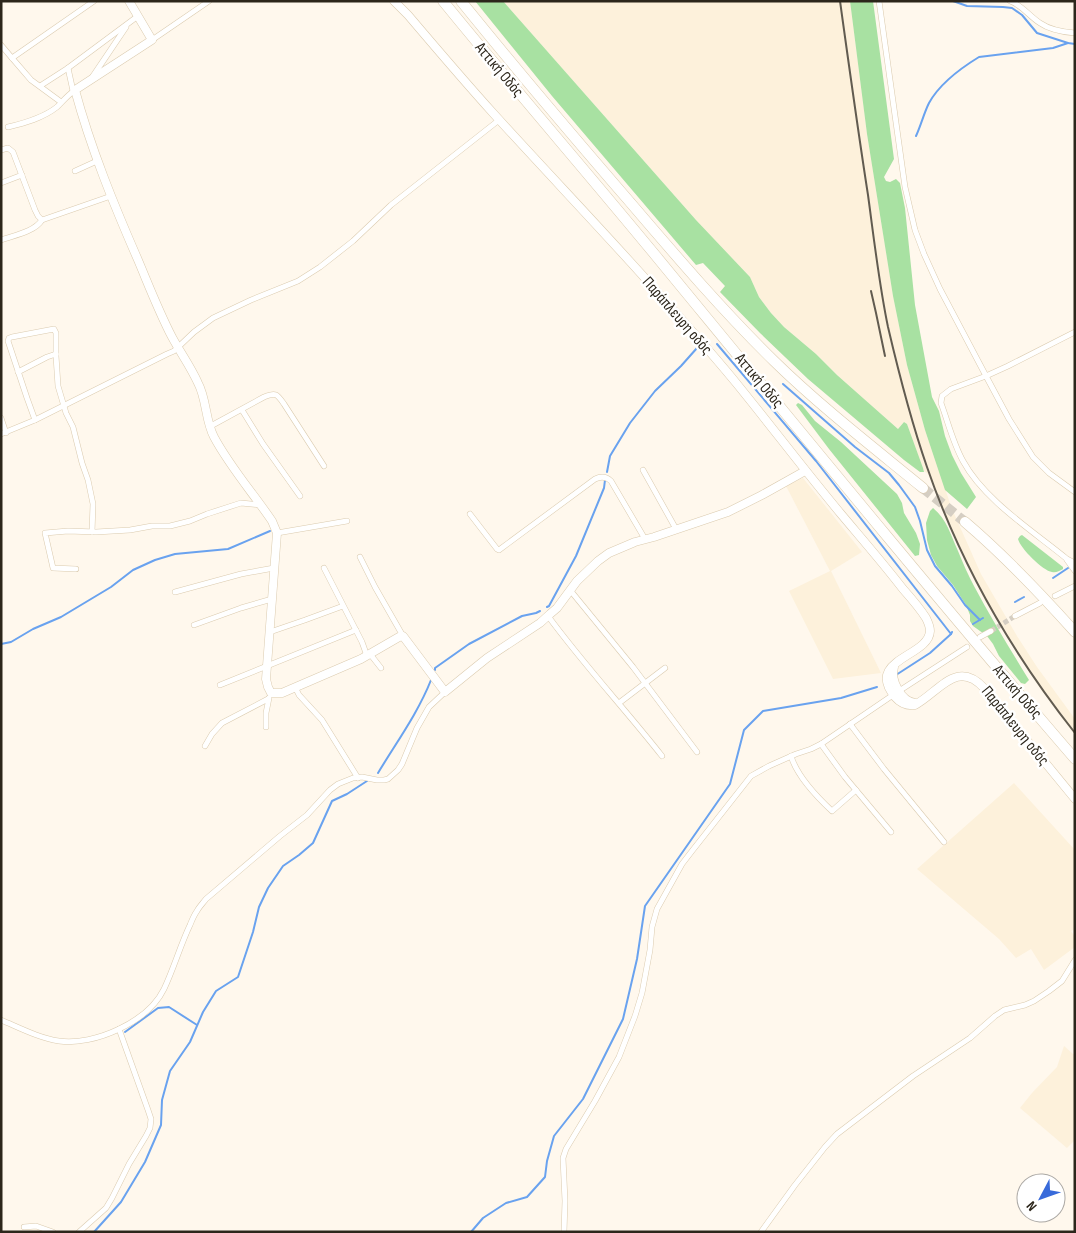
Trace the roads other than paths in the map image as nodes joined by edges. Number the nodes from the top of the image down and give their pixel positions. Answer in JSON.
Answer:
{"nodes":[{"id":1,"x":94,"y":1,"type":"edge"},
{"id":2,"x":129,"y":1,"type":"edge"},
{"id":3,"x":209,"y":1,"type":"edge"},
{"id":4,"x":394,"y":1,"type":"edge"},
{"id":5,"x":443,"y":1,"type":"edge"},
{"id":6,"x":461,"y":1,"type":"edge"},
{"id":7,"x":879,"y":1,"type":"edge"},
{"id":8,"x":1010,"y":1,"type":"edge"},
{"id":9,"x":138,"y":16,"type":"junction"},
{"id":10,"x":130,"y":22,"type":"junction"},
{"id":11,"x":1075,"y":33,"type":"edge"},
{"id":12,"x":152,"y":40,"type":"junction"},
{"id":13,"x":1,"y":44,"type":"edge"},
{"id":14,"x":12,"y":58,"type":"junction"},
{"id":15,"x":68,"y":68,"type":"junction"},
{"id":16,"x":90,"y":80,"type":"junction"},
{"id":17,"x":40,"y":86,"type":"junction"},
{"id":18,"x":74,"y":91,"type":"junction"},
{"id":19,"x":61,"y":102,"type":"junction"},
{"id":20,"x":499,"y":120,"type":"junction"},
{"id":21,"x":8,"y":127,"type":"dead end"},
{"id":22,"x":1,"y":150,"type":"edge"},
{"id":23,"x":97,"y":161,"type":"junction"},
{"id":24,"x":75,"y":171,"type":"dead end"},
{"id":25,"x":22,"y":175,"type":"junction"},
{"id":26,"x":1,"y":183,"type":"edge"},
{"id":27,"x":111,"y":196,"type":"junction"},
{"id":28,"x":42,"y":220,"type":"junction"},
{"id":29,"x":1,"y":240,"type":"edge"},
{"id":30,"x":1075,"y":332,"type":"edge"},
{"id":31,"x":178,"y":346,"type":"junction"},
{"id":32,"x":56,"y":354,"type":"junction"},
{"id":33,"x":18,"y":372,"type":"junction"},
{"id":34,"x":986,"y":376,"type":"junction"},
{"id":35,"x":60,"y":395,"type":"junction"},
{"id":36,"x":72,"y":401,"type":"junction"},
{"id":37,"x":64,"y":405,"type":"junction"},
{"id":38,"x":242,"y":410,"type":"junction"},
{"id":39,"x":1,"y":418,"type":"edge"},
{"id":40,"x":35,"y":420,"type":"junction"},
{"id":41,"x":209,"y":428,"type":"junction"},
{"id":42,"x":4,"y":433,"type":"edge"},
{"id":43,"x":324,"y":466,"type":"dead end"},
{"id":44,"x":643,"y":470,"type":"dead end"},
{"id":45,"x":805,"y":471,"type":"junction"},
{"id":46,"x":923,"y":488,"type":"tunnel mouth"},
{"id":47,"x":1075,"y":492,"type":"edge"},
{"id":48,"x":300,"y":496,"type":"dead end"},
{"id":49,"x":261,"y":505,"type":"junction"},
{"id":50,"x":470,"y":514,"type":"dead end"},
{"id":51,"x":346,"y":522,"type":"dead end"},
{"id":52,"x":965,"y":522,"type":"tunnel mouth"},
{"id":53,"x":676,"y":529,"type":"junction"},
{"id":54,"x":92,"y":532,"type":"junction"},
{"id":55,"x":277,"y":533,"type":"junction"},
{"id":56,"x":645,"y":539,"type":"junction"},
{"id":57,"x":360,"y":557,"type":"dead end"},
{"id":58,"x":1067,"y":560,"type":"junction"},
{"id":59,"x":1075,"y":563,"type":"edge"},
{"id":60,"x":274,"y":568,"type":"junction"},
{"id":61,"x":324,"y":568,"type":"dead end"},
{"id":62,"x":76,"y":569,"type":"dead end"},
{"id":63,"x":1075,"y":571,"type":"edge"},
{"id":64,"x":1075,"y":586,"type":"edge"},
{"id":65,"x":570,"y":590,"type":"junction"},
{"id":66,"x":175,"y":592,"type":"dead end"},
{"id":67,"x":1055,"y":596,"type":"dead end"},
{"id":68,"x":272,"y":599,"type":"junction"},
{"id":69,"x":1040,"y":603,"type":"dead end"},
{"id":70,"x":343,"y":606,"type":"junction"},
{"id":71,"x":548,"y":616,"type":"junction"},
{"id":72,"x":1015,"y":616,"type":"tunnel mouth"},
{"id":73,"x":194,"y":625,"type":"dead end"},
{"id":74,"x":356,"y":630,"type":"junction"},
{"id":75,"x":992,"y":631,"type":"tunnel mouth"},
{"id":76,"x":270,"y":632,"type":"junction"},
{"id":77,"x":1075,"y":632,"type":"edge"},
{"id":78,"x":403,"y":636,"type":"junction"},
{"id":79,"x":980,"y":637,"type":"dead end"},
{"id":80,"x":967,"y":647,"type":"dead end"},
{"id":81,"x":368,"y":655,"type":"junction"},
{"id":82,"x":267,"y":666,"type":"junction"},
{"id":83,"x":381,"y":668,"type":"dead end"},
{"id":84,"x":665,"y":668,"type":"dead end"},
{"id":85,"x":645,"y":683,"type":"junction"},
{"id":86,"x":220,"y":685,"type":"dead end"},
{"id":87,"x":295,"y":687,"type":"junction"},
{"id":88,"x":445,"y":692,"type":"junction"},
{"id":89,"x":896,"y":693,"type":"junction"},
{"id":90,"x":270,"y":696,"type":"junction"},
{"id":91,"x":619,"y":703,"type":"junction"},
{"id":92,"x":850,"y":724,"type":"junction"},
{"id":93,"x":266,"y":728,"type":"dead end"},
{"id":94,"x":820,"y":744,"type":"junction"},
{"id":95,"x":205,"y":746,"type":"dead end"},
{"id":96,"x":697,"y":752,"type":"dead end"},
{"id":97,"x":662,"y":756,"type":"dead end"},
{"id":98,"x":791,"y":756,"type":"junction"},
{"id":99,"x":1075,"y":759,"type":"edge"},
{"id":100,"x":358,"y":778,"type":"junction"},
{"id":101,"x":856,"y":790,"type":"junction"},
{"id":102,"x":1075,"y":799,"type":"edge"},
{"id":103,"x":891,"y":832,"type":"dead end"},
{"id":104,"x":944,"y":842,"type":"dead end"},
{"id":105,"x":1075,"y":960,"type":"edge"},
{"id":106,"x":1,"y":1020,"type":"edge"},
{"id":107,"x":119,"y":1029,"type":"junction"},
{"id":108,"x":24,"y":1226,"type":"dead end"},
{"id":109,"x":52,"y":1232,"type":"edge"},
{"id":110,"x":79,"y":1232,"type":"edge"},
{"id":111,"x":564,"y":1232,"type":"edge"},
{"id":112,"x":761,"y":1232,"type":"edge"}],
"edges":[{"from":1,"to":14,"type":"street"},
{"from":2,"to":9,"type":"street"},
{"from":3,"to":12,"type":"street"},
{"from":4,"to":20,"type":"street","name":"Παράπλευρη οδός"},
{"from":5,"to":99,"type":"highway","name":"Αττική Οδός"},
{"from":6,"to":46,"type":"highway","name":"Αττική Οδός"},
{"from":7,"to":34,"type":"street"},
{"from":8,"to":11,"type":"street"},
{"from":9,"to":10,"type":"street"},
{"from":9,"to":12,"type":"street"},
{"from":10,"to":15,"type":"street"},
{"from":10,"to":16,"type":"street"},
{"from":12,"to":16,"type":"street"},
{"from":13,"to":14,"type":"street"},
{"from":14,"to":17,"type":"street"},
{"from":15,"to":17,"type":"street"},
{"from":15,"to":18,"type":"street"},
{"from":16,"to":18,"type":"street"},
{"from":17,"to":19,"type":"street"},
{"from":18,"to":19,"type":"street"},
{"from":18,"to":23,"type":"street"},
{"from":19,"to":21,"type":"street"},
{"from":20,"to":31,"type":"street"},
{"from":20,"to":45,"type":"street","name":"Παράπλευρη οδός"},
{"from":22,"to":25,"type":"street"},
{"from":23,"to":24,"type":"street"},
{"from":23,"to":27,"type":"street"},
{"from":25,"to":26,"type":"street"},
{"from":25,"to":28,"type":"street"},
{"from":27,"to":28,"type":"street"},
{"from":27,"to":31,"type":"street"},
{"from":28,"to":29,"type":"street"},
{"from":30,"to":34,"type":"street"},
{"from":31,"to":36,"type":"street"},
{"from":31,"to":41,"type":"street"},
{"from":32,"to":33,"type":"street"},
{"from":32,"to":33,"type":"street"},
{"from":32,"to":35,"type":"street"},
{"from":33,"to":40,"type":"street"},
{"from":34,"to":47,"type":"street"},
{"from":34,"to":58,"type":"street"},
{"from":35,"to":36,"type":"street"},
{"from":35,"to":37,"type":"street"},
{"from":36,"to":37,"type":"street"},
{"from":37,"to":40,"type":"street"},
{"from":37,"to":54,"type":"street"},
{"from":38,"to":41,"type":"street"},
{"from":38,"to":43,"type":"street"},
{"from":38,"to":48,"type":"street"},
{"from":39,"to":42,"type":"street"},
{"from":40,"to":42,"type":"street"},
{"from":41,"to":49,"type":"street"},
{"from":44,"to":53,"type":"street"},
{"from":45,"to":53,"type":"street"},
{"from":45,"to":89,"type":"street","name":"Παράπλευρη οδός"},
{"from":49,"to":54,"type":"street"},
{"from":49,"to":55,"type":"street"},
{"from":50,"to":56,"type":"street"},
{"from":51,"to":55,"type":"street"},
{"from":52,"to":77,"type":"highway"},
{"from":53,"to":56,"type":"street"},
{"from":54,"to":62,"type":"street"},
{"from":55,"to":60,"type":"street"},
{"from":56,"to":65,"type":"street"},
{"from":57,"to":78,"type":"street"},
{"from":58,"to":59,"type":"street"},
{"from":58,"to":63,"type":"street"},
{"from":60,"to":66,"type":"street"},
{"from":60,"to":68,"type":"street"},
{"from":61,"to":70,"type":"street"},
{"from":64,"to":67,"type":"street"},
{"from":65,"to":71,"type":"street"},
{"from":65,"to":85,"type":"street"},
{"from":68,"to":73,"type":"street"},
{"from":68,"to":76,"type":"street"},
{"from":69,"to":72,"type":"street"},
{"from":70,"to":74,"type":"street"},
{"from":70,"to":76,"type":"street"},
{"from":71,"to":88,"type":"street"},
{"from":71,"to":91,"type":"street"},
{"from":74,"to":81,"type":"street"},
{"from":74,"to":82,"type":"street"},
{"from":75,"to":79,"type":"street"},
{"from":76,"to":82,"type":"street"},
{"from":78,"to":81,"type":"street"},
{"from":78,"to":88,"type":"street"},
{"from":80,"to":89,"type":"street"},
{"from":81,"to":83,"type":"street"},
{"from":81,"to":87,"type":"street"},
{"from":82,"to":86,"type":"street"},
{"from":82,"to":90,"type":"street"},
{"from":84,"to":85,"type":"street"},
{"from":85,"to":91,"type":"street"},
{"from":85,"to":96,"type":"street"},
{"from":87,"to":90,"type":"street"},
{"from":87,"to":100,"type":"street"},
{"from":88,"to":100,"type":"street"},
{"from":89,"to":92,"type":"street"},
{"from":89,"to":102,"type":"street","name":"Παράπλευρη οδός"},
{"from":90,"to":93,"type":"street"},
{"from":90,"to":95,"type":"street"},
{"from":91,"to":97,"type":"street"},
{"from":92,"to":94,"type":"street"},
{"from":92,"to":104,"type":"street"},
{"from":94,"to":98,"type":"street"},
{"from":94,"to":101,"type":"street"},
{"from":98,"to":101,"type":"street"},
{"from":98,"to":111,"type":"street"},
{"from":100,"to":107,"type":"street"},
{"from":101,"to":103,"type":"street"},
{"from":105,"to":112,"type":"street"},
{"from":106,"to":107,"type":"street"},
{"from":107,"to":110,"type":"street"},
{"from":108,"to":109,"type":"street"}]}
